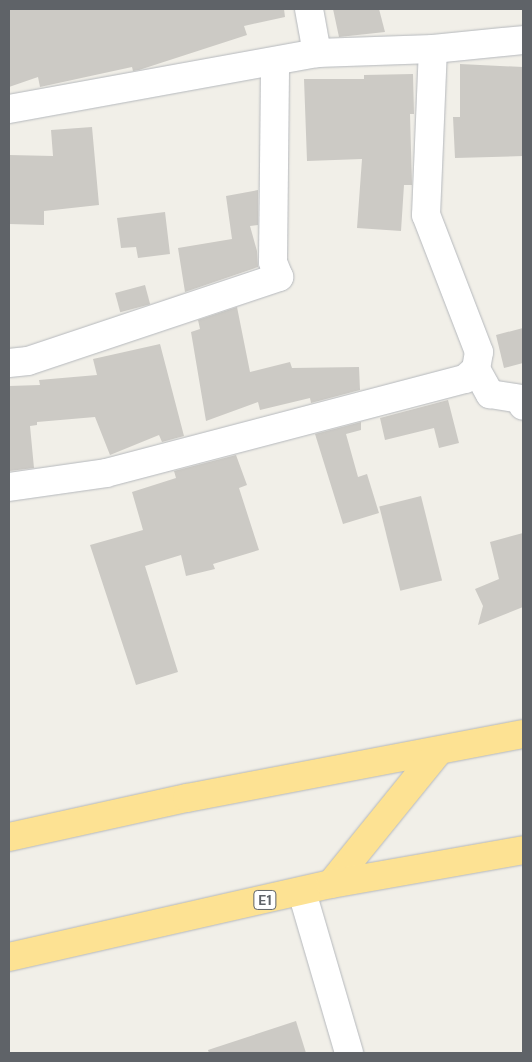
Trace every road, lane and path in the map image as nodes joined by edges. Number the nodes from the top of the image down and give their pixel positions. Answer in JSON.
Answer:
{"nodes":[{"id":1,"x":309,"y":9,"type":"edge"},
{"id":2,"x":523,"y":40,"type":"edge"},
{"id":3,"x":433,"y":49,"type":"junction"},
{"id":4,"x":317,"y":53,"type":"junction"},
{"id":5,"x":276,"y":62,"type":"junction"},
{"id":6,"x":9,"y":109,"type":"edge"},
{"id":7,"x":9,"y":363,"type":"edge"},
{"id":8,"x":476,"y":369,"type":"junction"},
{"id":9,"x":523,"y":401,"type":"edge"},
{"id":10,"x":9,"y":487,"type":"edge"},
{"id":11,"x":523,"y":734,"type":"edge"},
{"id":12,"x":438,"y":752,"type":"junction"},
{"id":13,"x":9,"y":838,"type":"edge"},
{"id":14,"x":523,"y":850,"type":"edge"},
{"id":15,"x":331,"y":884,"type":"junction"},
{"id":16,"x":302,"y":892,"type":"junction"},
{"id":17,"x":9,"y":957,"type":"edge"},
{"id":18,"x":350,"y":1053,"type":"edge"}],
"edges":[{"from":1,"to":4,"type":"street"},
{"from":2,"to":3,"type":"street"},
{"from":3,"to":4,"type":"street"},
{"from":3,"to":8,"type":"street"},
{"from":4,"to":5,"type":"street"},
{"from":5,"to":6,"type":"street"},
{"from":5,"to":7,"type":"street"},
{"from":8,"to":9,"type":"street"},
{"from":8,"to":10,"type":"street"},
{"from":11,"to":12,"type":"highway"},
{"from":12,"to":13,"type":"highway"},
{"from":12,"to":15,"type":"highway"},
{"from":14,"to":15,"type":"highway","number":"E1"},
{"from":15,"to":16,"type":"highway","number":"E1"},
{"from":16,"to":17,"type":"highway","number":"E1"},
{"from":16,"to":18,"type":"street"}]}
